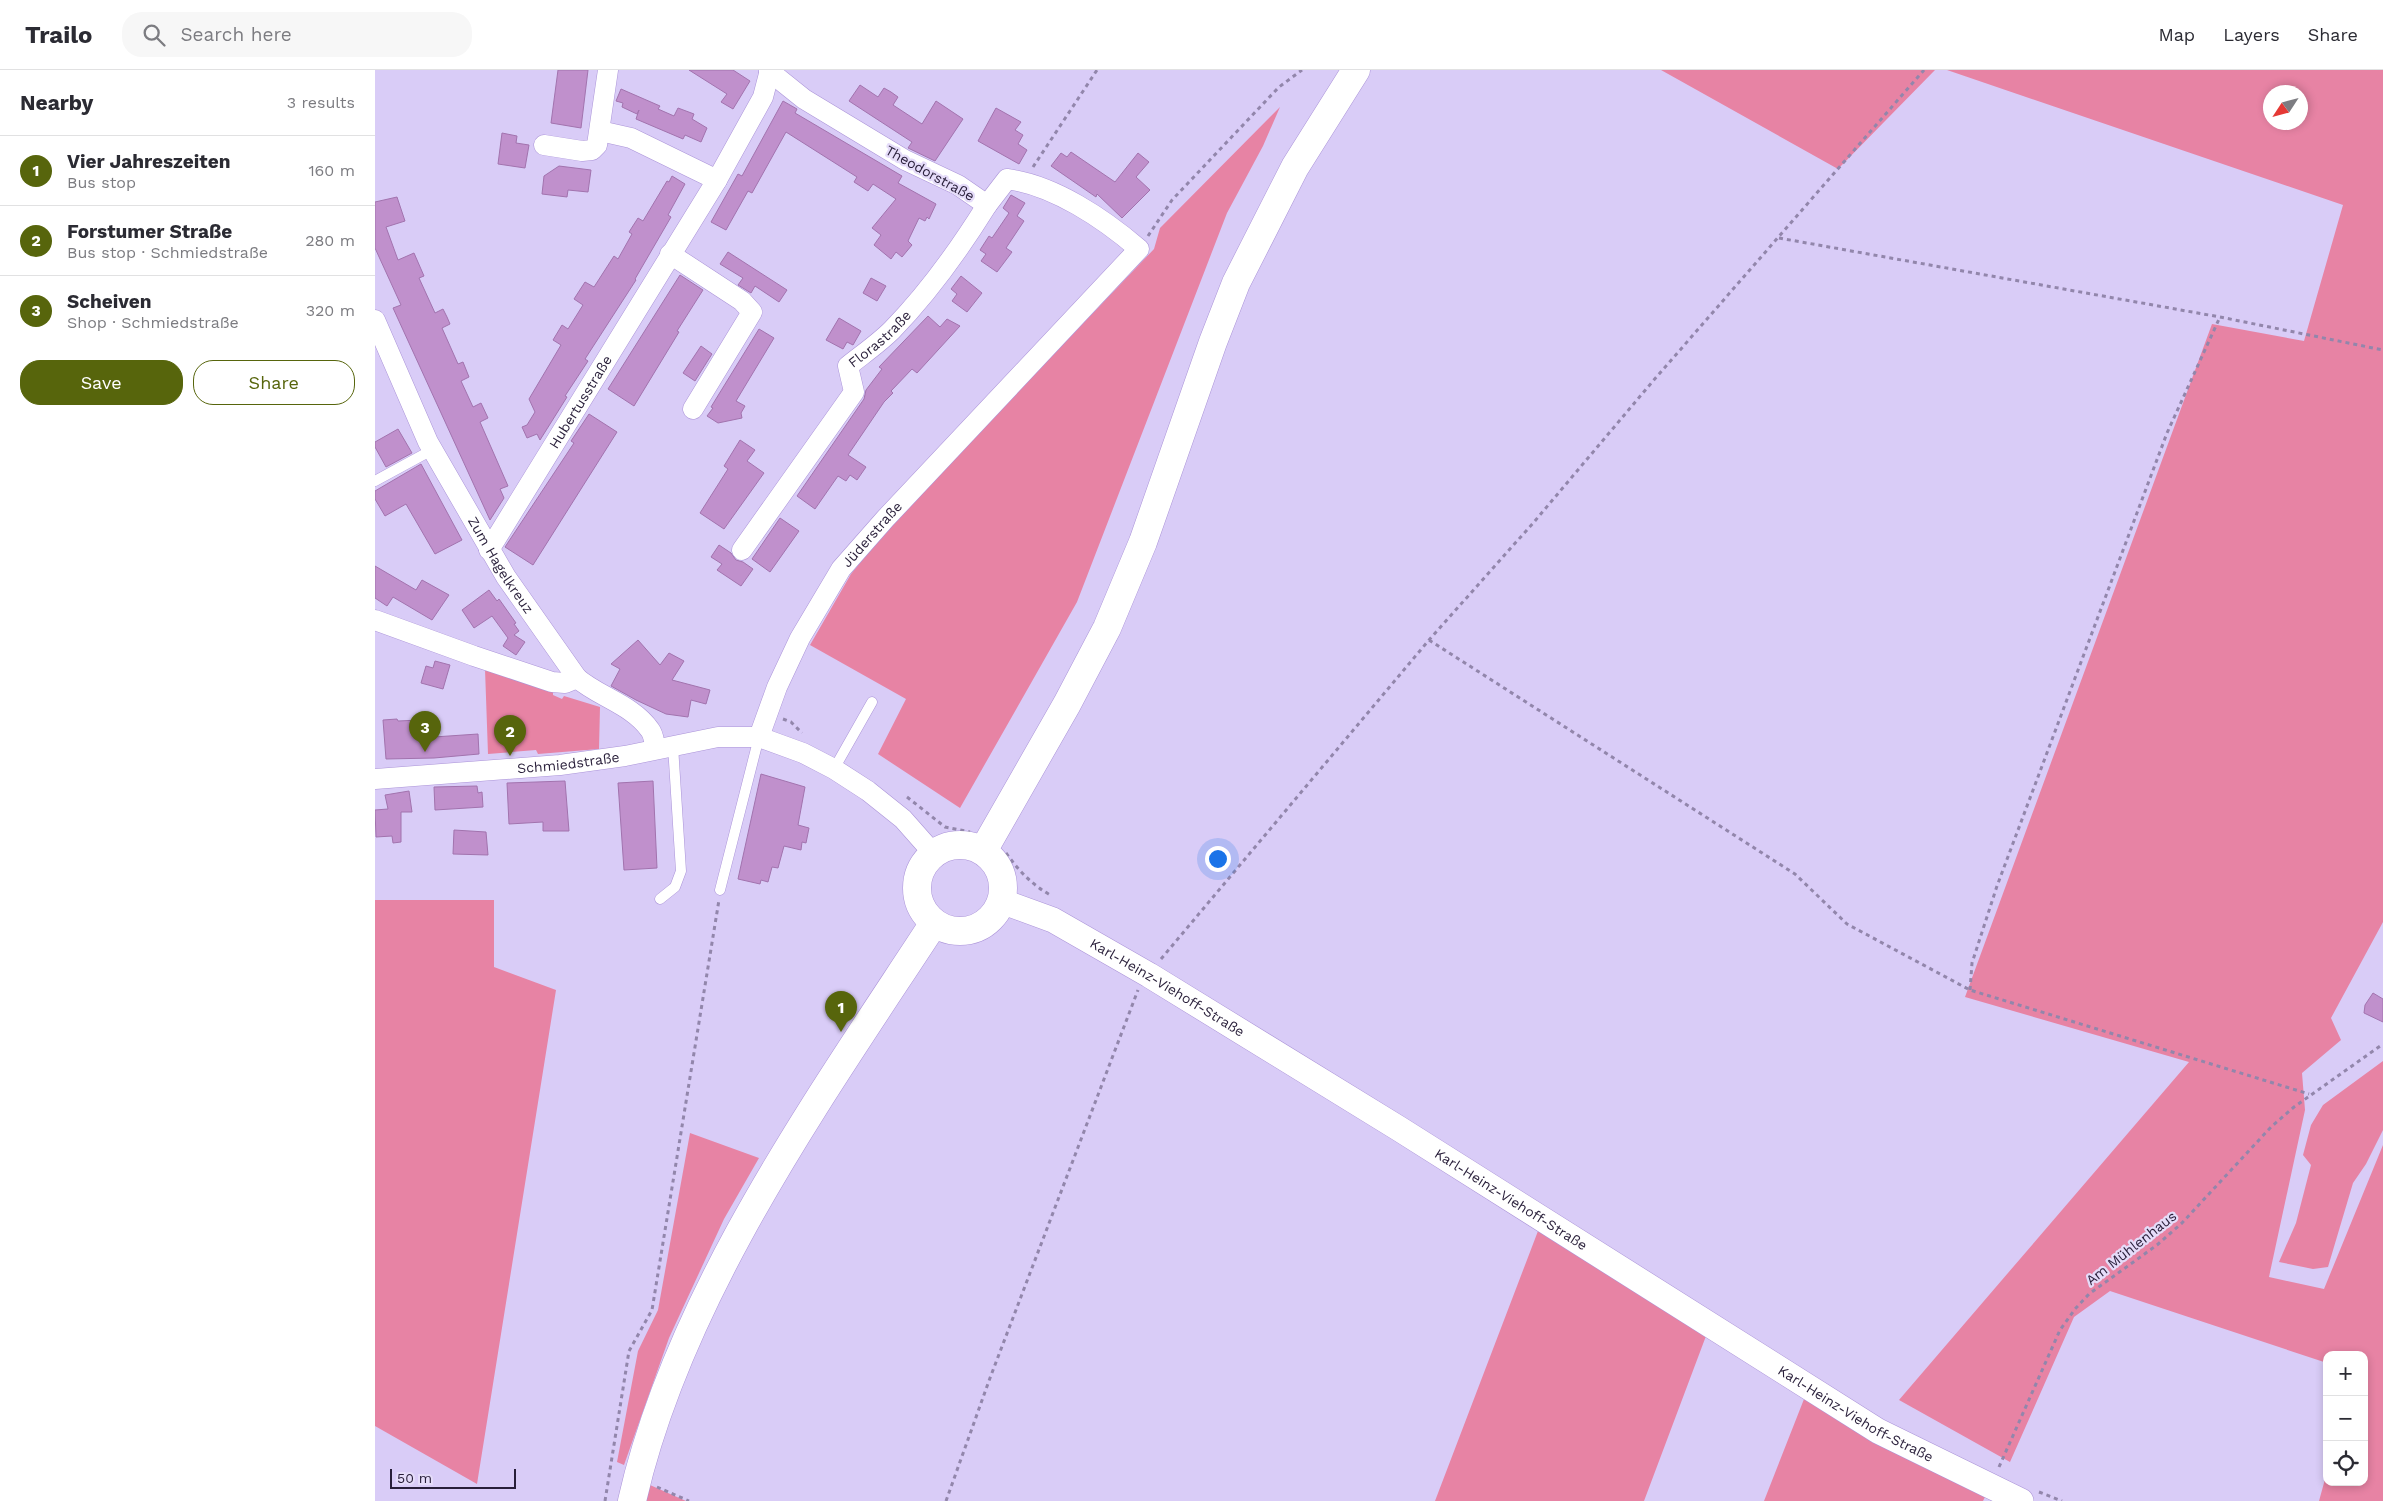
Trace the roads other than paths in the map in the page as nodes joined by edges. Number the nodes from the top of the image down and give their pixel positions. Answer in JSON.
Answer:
{"nodes":[{"id":1,"x":608,"y":70,"type":"edge"},
{"id":2,"x":1355,"y":70,"type":"edge"},
{"id":3,"x":769,"y":71,"type":"edge"},
{"id":4,"x":600,"y":131,"type":"junction"},
{"id":5,"x":544,"y":145,"type":"dead end"},
{"id":6,"x":717,"y":180,"type":"junction"},
{"id":7,"x":987,"y":205,"type":"junction"},
{"id":8,"x":1139,"y":249,"type":"joint"},
{"id":9,"x":670,"y":254,"type":"junction"},
{"id":10,"x":375,"y":320,"type":"edge"},
{"id":11,"x":693,"y":409,"type":"dead end"},
{"id":12,"x":432,"y":450,"type":"junction"},
{"id":13,"x":375,"y":481,"type":"edge"},
{"id":14,"x":489,"y":550,"type":"junction"},
{"id":15,"x":742,"y":550,"type":"dead end"},
{"id":16,"x":375,"y":620,"type":"edge"},
{"id":17,"x":577,"y":678,"type":"junction"},
{"id":18,"x":871,"y":702,"type":"dead end"},
{"id":19,"x":759,"y":737,"type":"junction"},
{"id":20,"x":664,"y":748,"type":"junction"},
{"id":21,"x":834,"y":769,"type":"junction"},
{"id":22,"x":375,"y":779,"type":"edge"},
{"id":23,"x":983,"y":851,"type":"junction"},
{"id":24,"x":933,"y":853,"type":"junction"},
{"id":25,"x":721,"y":890,"type":"road end"},
{"id":26,"x":660,"y":899,"type":"dead end"},
{"id":27,"x":1001,"y":901,"type":"junction"},
{"id":28,"x":935,"y":923,"type":"junction"},
{"id":29,"x":634,"y":1489,"type":"edge"},
{"id":30,"x":2021,"y":1501,"type":"edge"}],
"edges":[{"from":1,"to":4,"type":"street"},
{"from":2,"to":23,"type":"main road"},
{"from":3,"to":6,"type":"street","name":"Hubertusstraße"},
{"from":3,"to":7,"type":"street","name":"Theodorstraße"},
{"from":4,"to":5,"type":"street"},
{"from":4,"to":6,"type":"street"},
{"from":6,"to":9,"type":"street","name":"Hubertusstraße"},
{"from":7,"to":8,"type":"street","name":"Theodorstraße"},
{"from":7,"to":15,"type":"street","name":"Florastraße"},
{"from":8,"to":19,"type":"street","name":"Jüderstraße"},
{"from":9,"to":11,"type":"street"},
{"from":9,"to":14,"type":"street","name":"Hubertusstraße"},
{"from":10,"to":12,"type":"street","name":"Zum Hagelkreuz"},
{"from":12,"to":13,"type":"lane"},
{"from":12,"to":14,"type":"street","name":"Zum Hagelkreuz"},
{"from":14,"to":17,"type":"street","name":"Zum Hagelkreuz"},
{"from":16,"to":17,"type":"street"},
{"from":17,"to":20,"type":"street","name":"Zum Hagelkreuz"},
{"from":18,"to":21,"type":"lane"},
{"from":19,"to":20,"type":"street","name":"Schmiedstraße"},
{"from":19,"to":21,"type":"street","name":"Schmiedstraße"},
{"from":19,"to":25,"type":"lane","name":"Jüderstraße"},
{"from":20,"to":22,"type":"street","name":"Schmiedstraße"},
{"from":20,"to":26,"type":"lane"},
{"from":21,"to":24,"type":"street","name":"Schmiedstraße"},
{"from":23,"to":24,"type":"main road"},
{"from":23,"to":27,"type":"main road"},
{"from":24,"to":28,"type":"main road"},
{"from":27,"to":28,"type":"main road"},
{"from":27,"to":30,"type":"street","name":"Karl-Heinz-Viehoff-Straße"},
{"from":28,"to":29,"type":"main road"}]}
